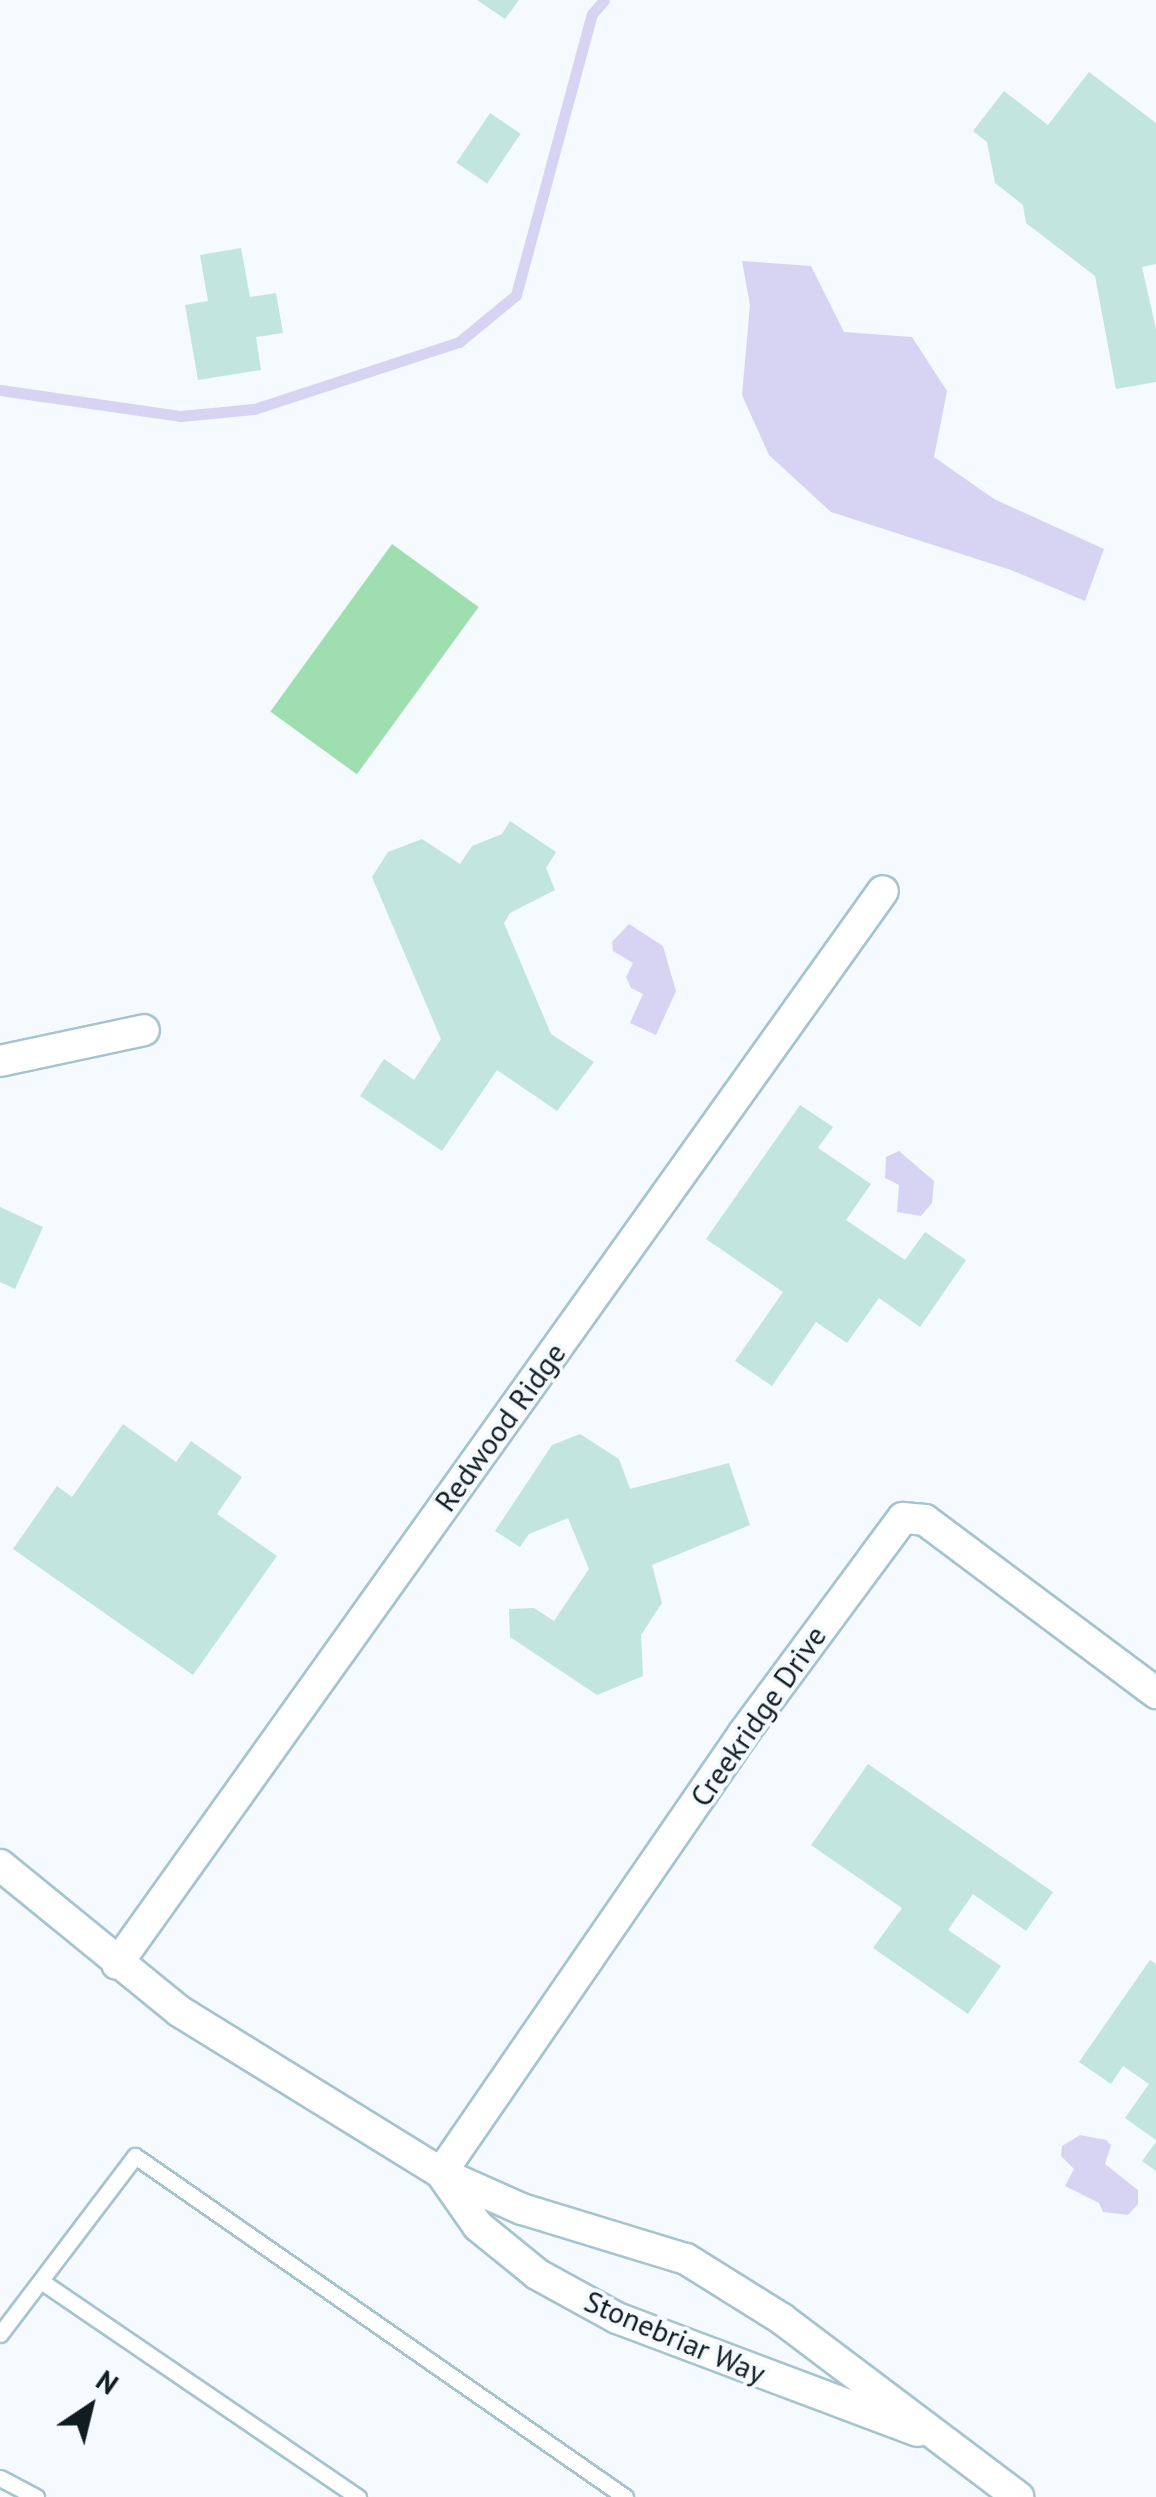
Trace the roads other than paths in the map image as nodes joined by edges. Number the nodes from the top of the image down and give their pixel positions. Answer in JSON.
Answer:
{"nodes":[{"id":1,"x":883,"y":891,"type":"dead end"},
{"id":2,"x":144,"y":1030,"type":"dead end"},
{"id":3,"x":0,"y":1061,"type":"edge"},
{"id":4,"x":1156,"y":1694,"type":"edge"},
{"id":5,"x":0,"y":1865,"type":"edge"},
{"id":6,"x":117,"y":1964,"type":"junction"},
{"id":7,"x":441,"y":2174,"type":"junction"},
{"id":8,"x":41,"y":2282,"type":"junction"},
{"id":9,"x":0,"y":2334,"type":"edge"},
{"id":10,"x":947,"y":2442,"type":"junction"},
{"id":11,"x":0,"y":2478,"type":"edge"},
{"id":12,"x":36,"y":2497,"type":"edge"},
{"id":13,"x":358,"y":2497,"type":"edge"},
{"id":14,"x":625,"y":2497,"type":"edge"},
{"id":15,"x":1018,"y":2497,"type":"edge"}],
"edges":[{"from":1,"to":6,"type":"street","name":"Redwood Ridge"},
{"from":2,"to":3,"type":"street"},
{"from":4,"to":7,"type":"street","name":"Creekridge Drive"},
{"from":5,"to":6,"type":"street","name":"Stonebriar Way"},
{"from":6,"to":7,"type":"street","name":"Stonebriar Way"},
{"from":7,"to":10,"type":"street","name":"Stonebriar Way"},
{"from":7,"to":10,"type":"street","name":"Stonebriar Way"},
{"from":8,"to":9,"type":"lane"},
{"from":8,"to":13,"type":"lane"},
{"from":8,"to":14,"type":"lane"},
{"from":10,"to":15,"type":"street","name":"Stonebriar Way"},
{"from":11,"to":12,"type":"lane"}]}
